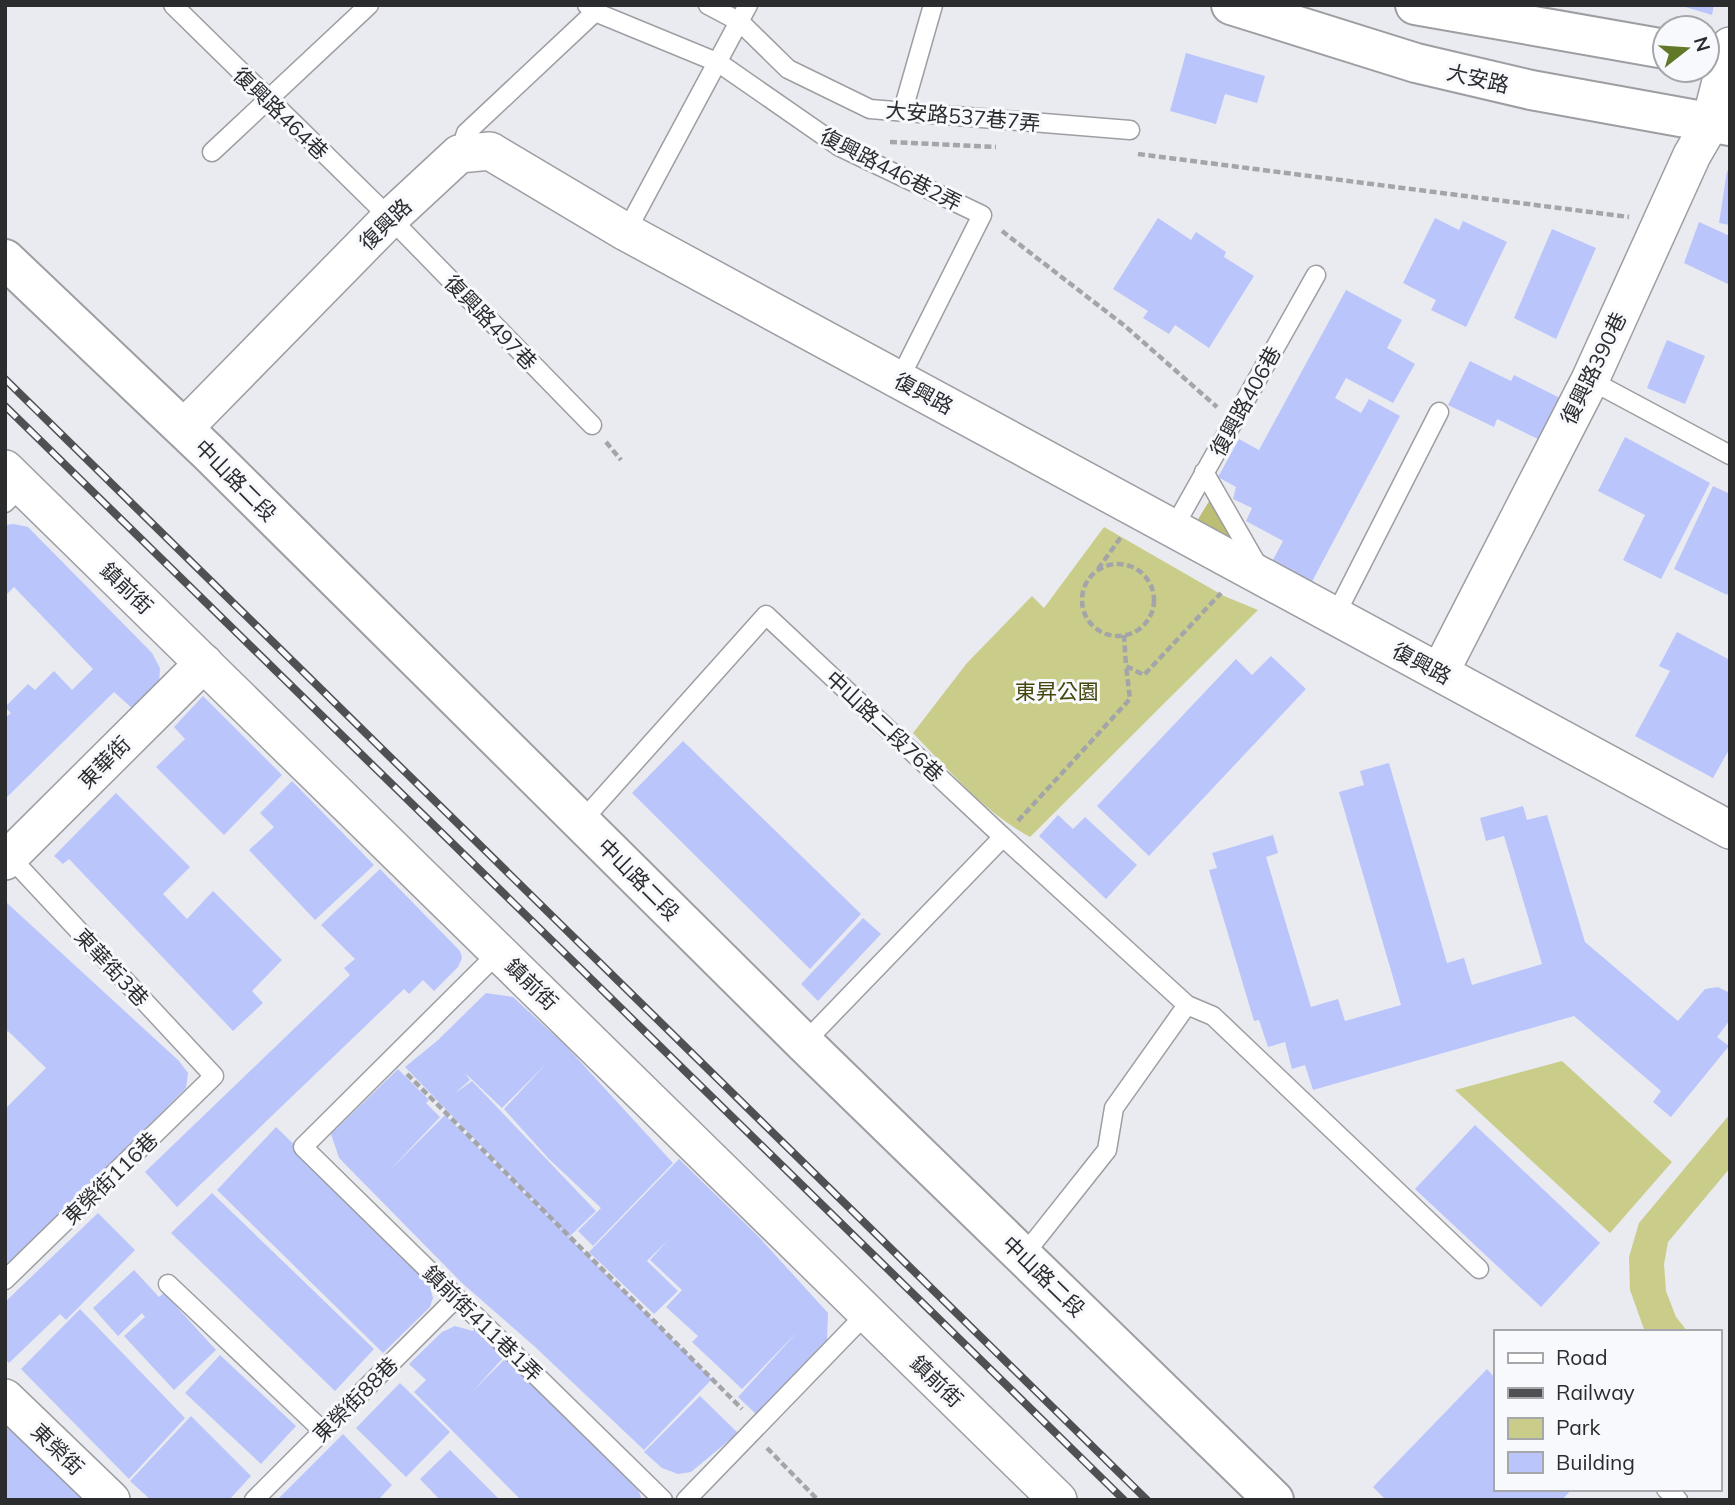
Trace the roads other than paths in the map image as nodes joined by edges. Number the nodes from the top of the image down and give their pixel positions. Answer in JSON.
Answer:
{"nodes":[{"id":1,"x":173,"y":5,"type":"edge"},
{"id":2,"x":369,"y":5,"type":"edge"},
{"id":3,"x":708,"y":5,"type":"edge"},
{"id":4,"x":748,"y":5,"type":"edge"},
{"id":5,"x":933,"y":5,"type":"edge"},
{"id":6,"x":1231,"y":5,"type":"edge"},
{"id":7,"x":1415,"y":5,"type":"edge"},
{"id":8,"x":591,"y":9,"type":"edge"},
{"id":9,"x":740,"y":22,"type":"junction"},
{"id":10,"x":1651,"y":47,"type":"edge"},
{"id":11,"x":1723,"y":53,"type":"edge"},
{"id":12,"x":719,"y":63,"type":"junction"},
{"id":13,"x":268,"y":102,"type":"junction"},
{"id":14,"x":903,"y":110,"type":"junction"},
{"id":15,"x":1720,"y":125,"type":"edge"},
{"id":16,"x":1130,"y":130,"type":"dead end"},
{"id":17,"x":212,"y":152,"type":"dead end"},
{"id":18,"x":459,"y":154,"type":"junction"},
{"id":19,"x":390,"y":218,"type":"junction"},
{"id":20,"x":626,"y":232,"type":"junction"},
{"id":21,"x":5,"y":258,"type":"edge"},
{"id":22,"x":1316,"y":275,"type":"dead end"},
{"id":23,"x":899,"y":380,"type":"junction"},
{"id":24,"x":1590,"y":380,"type":"junction"},
{"id":25,"x":1439,"y":412,"type":"dead end"},
{"id":26,"x":592,"y":425,"type":"dead end"},
{"id":27,"x":184,"y":428,"type":"junction"},
{"id":28,"x":1730,"y":455,"type":"edge"},
{"id":29,"x":1204,"y":472,"type":"junction"},
{"id":30,"x":11,"y":486,"type":"edge"},
{"id":31,"x":1174,"y":527,"type":"junction"},
{"id":32,"x":1256,"y":574,"type":"junction"},
{"id":33,"x":1335,"y":616,"type":"junction"},
{"id":34,"x":204,"y":663,"type":"junction"},
{"id":35,"x":1440,"y":672,"type":"junction"},
{"id":36,"x":1726,"y":819,"type":"edge"},
{"id":37,"x":581,"y":822,"type":"junction"},
{"id":38,"x":1003,"y":837,"type":"junction"},
{"id":39,"x":8,"y":859,"type":"edge"},
{"id":40,"x":499,"y":952,"type":"junction"},
{"id":41,"x":1187,"y":1005,"type":"junction"},
{"id":42,"x":804,"y":1043,"type":"junction"},
{"id":43,"x":214,"y":1076,"type":"joint"},
{"id":44,"x":1023,"y":1256,"type":"junction"},
{"id":45,"x":1479,"y":1269,"type":"dead end"},
{"id":46,"x":5,"y":1280,"type":"edge"},
{"id":47,"x":168,"y":1284,"type":"dead end"},
{"id":48,"x":456,"y":1298,"type":"junction"},
{"id":49,"x":867,"y":1313,"type":"junction"},
{"id":50,"x":5,"y":1398,"type":"edge"},
{"id":51,"x":323,"y":1431,"type":"junction"},
{"id":52,"x":1046,"y":1496,"type":"edge"},
{"id":53,"x":111,"y":1500,"type":"edge"},
{"id":54,"x":254,"y":1500,"type":"edge"},
{"id":55,"x":663,"y":1500,"type":"edge"},
{"id":56,"x":686,"y":1500,"type":"edge"},
{"id":57,"x":1273,"y":1500,"type":"edge"}],
"edges":[{"from":1,"to":13,"type":"lane","name":"復興路464巷"},
{"from":2,"to":13,"type":"lane"},
{"from":3,"to":9,"type":"lane","name":"大安路537巷7弄"},
{"from":4,"to":9,"type":"lane"},
{"from":5,"to":14,"type":"lane"},
{"from":6,"to":15,"type":"main road","name":"大安路"},
{"from":7,"to":10,"type":"main road"},
{"from":8,"to":12,"type":"lane","name":"復興路446巷2弄"},
{"from":8,"to":18,"type":"lane"},
{"from":9,"to":12,"type":"lane"},
{"from":9,"to":14,"type":"lane","name":"大安路537巷7弄"},
{"from":11,"to":15,"type":"street","name":"復興路390巷"},
{"from":12,"to":20,"type":"lane"},
{"from":12,"to":23,"type":"lane","name":"復興路446巷2弄"},
{"from":13,"to":17,"type":"lane"},
{"from":13,"to":19,"type":"lane","name":"復興路464巷"},
{"from":14,"to":16,"type":"lane","name":"大安路537巷7弄"},
{"from":15,"to":24,"type":"street","name":"復興路390巷"},
{"from":18,"to":19,"type":"street","name":"復興路"},
{"from":18,"to":20,"type":"street","name":"復興路"},
{"from":19,"to":26,"type":"lane","name":"復興路497巷"},
{"from":19,"to":27,"type":"street","name":"復興路"},
{"from":20,"to":23,"type":"street","name":"復興路"},
{"from":21,"to":27,"type":"main road","name":"中山路二段"},
{"from":22,"to":29,"type":"lane","name":"復興路406巷"},
{"from":23,"to":31,"type":"street","name":"復興路"},
{"from":24,"to":28,"type":"lane"},
{"from":24,"to":35,"type":"street","name":"復興路390巷"},
{"from":25,"to":33,"type":"lane"},
{"from":27,"to":37,"type":"main road","name":"中山路二段"},
{"from":29,"to":31,"type":"lane","name":"復興路406巷"},
{"from":29,"to":32,"type":"lane"},
{"from":30,"to":34,"type":"street","name":"鎮前街"},
{"from":31,"to":32,"type":"street","name":"復興路"},
{"from":32,"to":33,"type":"street","name":"復興路"},
{"from":33,"to":35,"type":"street","name":"復興路"},
{"from":34,"to":39,"type":"street","name":"東華街"},
{"from":34,"to":40,"type":"street","name":"鎮前街"},
{"from":35,"to":36,"type":"street","name":"復興路"},
{"from":37,"to":38,"type":"lane","name":"中山路二段76巷"},
{"from":37,"to":42,"type":"main road","name":"中山路二段"},
{"from":38,"to":41,"type":"lane","name":"中山路二段76巷"},
{"from":38,"to":42,"type":"lane"},
{"from":39,"to":43,"type":"lane","name":"東華街3巷"},
{"from":40,"to":48,"type":"lane","name":"鎮前街411巷1弄"},
{"from":40,"to":49,"type":"street","name":"鎮前街"},
{"from":41,"to":44,"type":"lane"},
{"from":41,"to":45,"type":"lane","name":"中山路二段76巷"},
{"from":42,"to":44,"type":"main road","name":"中山路二段"},
{"from":43,"to":46,"type":"lane","name":"東榮街116巷"},
{"from":44,"to":57,"type":"main road","name":"中山路二段"},
{"from":47,"to":51,"type":"lane"},
{"from":48,"to":51,"type":"lane","name":"東榮街88巷"},
{"from":48,"to":55,"type":"lane","name":"鎮前街411巷1弄"},
{"from":49,"to":52,"type":"street","name":"鎮前街"},
{"from":49,"to":56,"type":"lane"},
{"from":50,"to":53,"type":"street","name":"東榮街"},
{"from":51,"to":54,"type":"lane","name":"東榮街88巷"}]}
